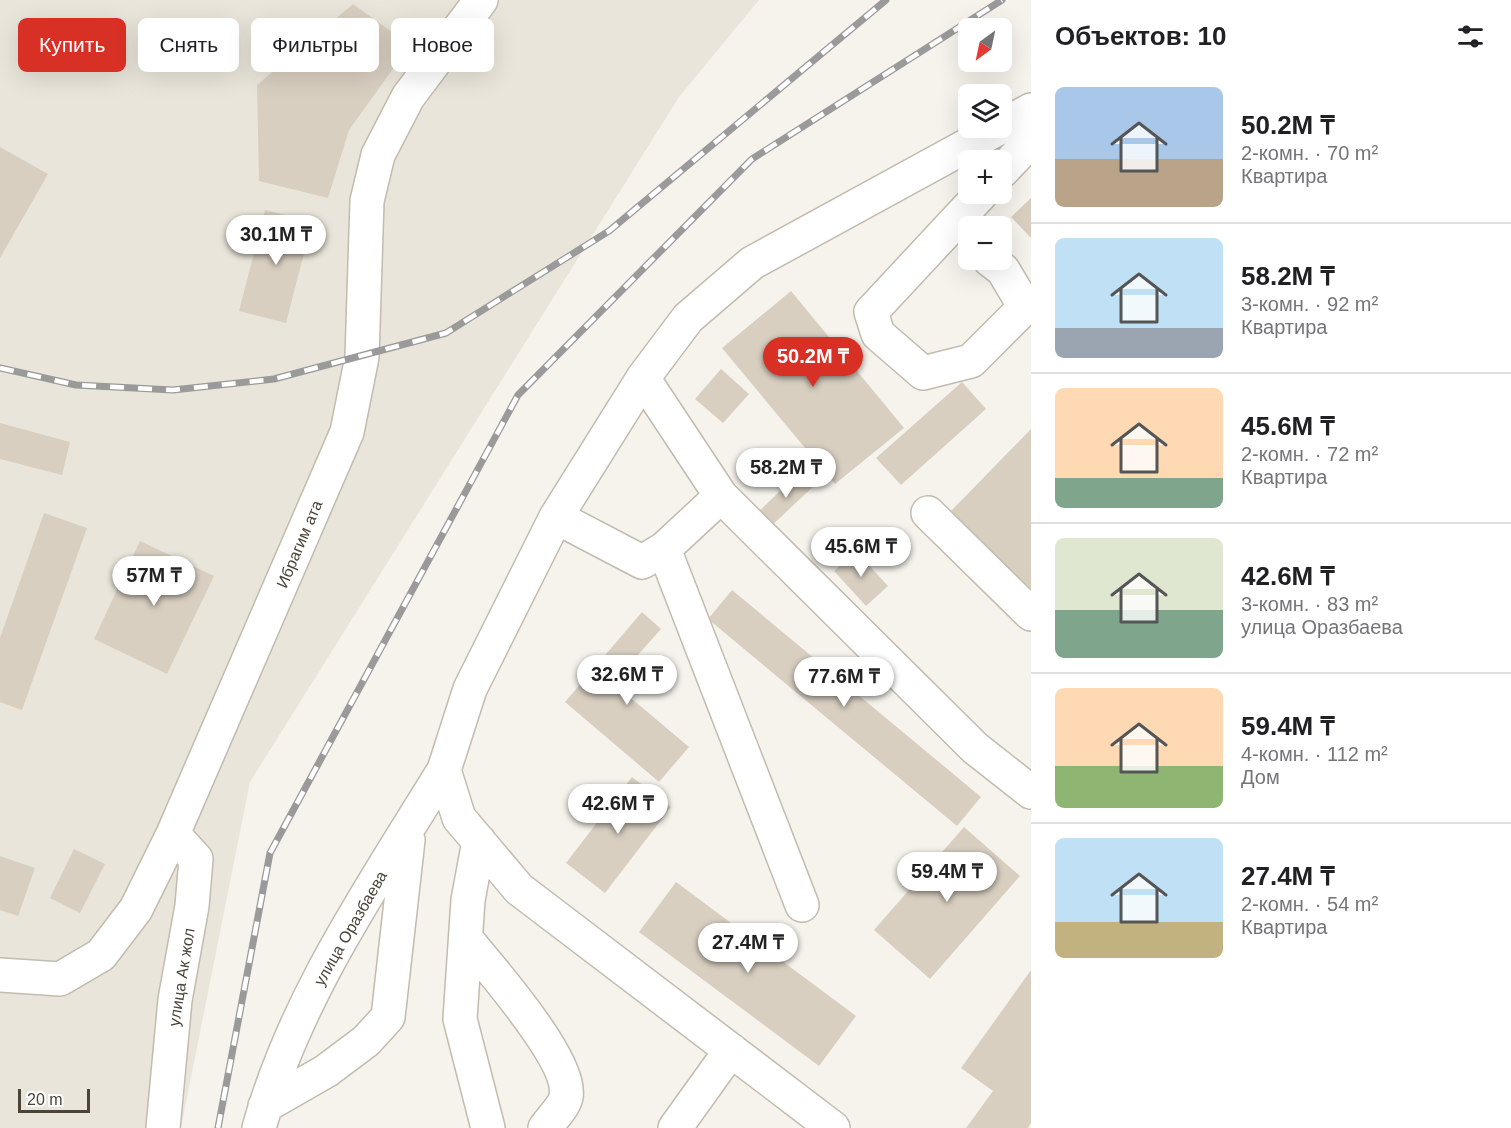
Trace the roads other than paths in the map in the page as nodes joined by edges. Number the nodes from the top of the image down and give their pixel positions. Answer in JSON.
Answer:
{"nodes":[{"id":1,"x":507,"y":0,"type":"edge"},
{"id":2,"x":475,"y":10,"type":"edge"},
{"id":3,"x":1031,"y":110,"type":"edge"},
{"id":4,"x":1012,"y":121,"type":"edge"},
{"id":5,"x":981,"y":138,"type":"edge"},
{"id":6,"x":1031,"y":144,"type":"edge"},
{"id":7,"x":1012,"y":161,"type":"edge"},
{"id":8,"x":958,"y":235,"type":"edge"},
{"id":9,"x":1003,"y":270,"type":"edge"},
{"id":10,"x":644,"y":378,"type":"junction"},
{"id":11,"x":721,"y":496,"type":"junction"},
{"id":12,"x":928,"y":513,"type":"dead end"},
{"id":13,"x":556,"y":517,"type":"junction"},
{"id":14,"x":664,"y":549,"type":"junction"},
{"id":15,"x":1031,"y":614,"type":"edge"},
{"id":16,"x":444,"y":770,"type":"junction"},
{"id":17,"x":1031,"y":792,"type":"edge"},
{"id":18,"x":409,"y":827,"type":"junction"},
{"id":19,"x":173,"y":834,"type":"junction"},
{"id":20,"x":479,"y":842,"type":"junction"},
{"id":21,"x":802,"y":905,"type":"dead end"},
{"id":22,"x":467,"y":940,"type":"junction"},
{"id":23,"x":0,"y":975,"type":"edge"},
{"id":24,"x":731,"y":1050,"type":"junction"},
{"id":25,"x":262,"y":1117,"type":"edge"},
{"id":26,"x":164,"y":1128,"type":"edge"},
{"id":27,"x":488,"y":1128,"type":"edge"},
{"id":28,"x":545,"y":1128,"type":"edge"},
{"id":29,"x":675,"y":1128,"type":"edge"},
{"id":30,"x":833,"y":1128,"type":"edge"}],
"edges":[{"from":1,"to":2,"type":"street"},
{"from":2,"to":19,"type":"street","name":"Ибрагим ата"},
{"from":3,"to":4,"type":"street","name":"улица Оразбаева"},
{"from":5,"to":10,"type":"street","name":"улица Оразбаева"},
{"from":6,"to":7,"type":"street"},
{"from":8,"to":9,"type":"street"},
{"from":10,"to":11,"type":"street"},
{"from":10,"to":13,"type":"street","name":"улица Оразбаева"},
{"from":11,"to":14,"type":"street"},
{"from":11,"to":17,"type":"street"},
{"from":12,"to":15,"type":"street"},
{"from":13,"to":14,"type":"street"},
{"from":13,"to":16,"type":"street","name":"улица Оразбаева"},
{"from":14,"to":21,"type":"street"},
{"from":16,"to":18,"type":"street","name":"улица Оразбаева"},
{"from":16,"to":20,"type":"street"},
{"from":18,"to":25,"type":"street","name":"улица Оразбаева"},
{"from":18,"to":25,"type":"street"},
{"from":19,"to":23,"type":"street","name":"Ибрагим ата"},
{"from":19,"to":26,"type":"street","name":"улица Ак жол"},
{"from":20,"to":22,"type":"street"},
{"from":20,"to":24,"type":"street"},
{"from":22,"to":27,"type":"street"},
{"from":22,"to":28,"type":"street"},
{"from":24,"to":29,"type":"street"},
{"from":24,"to":30,"type":"street"}]}
